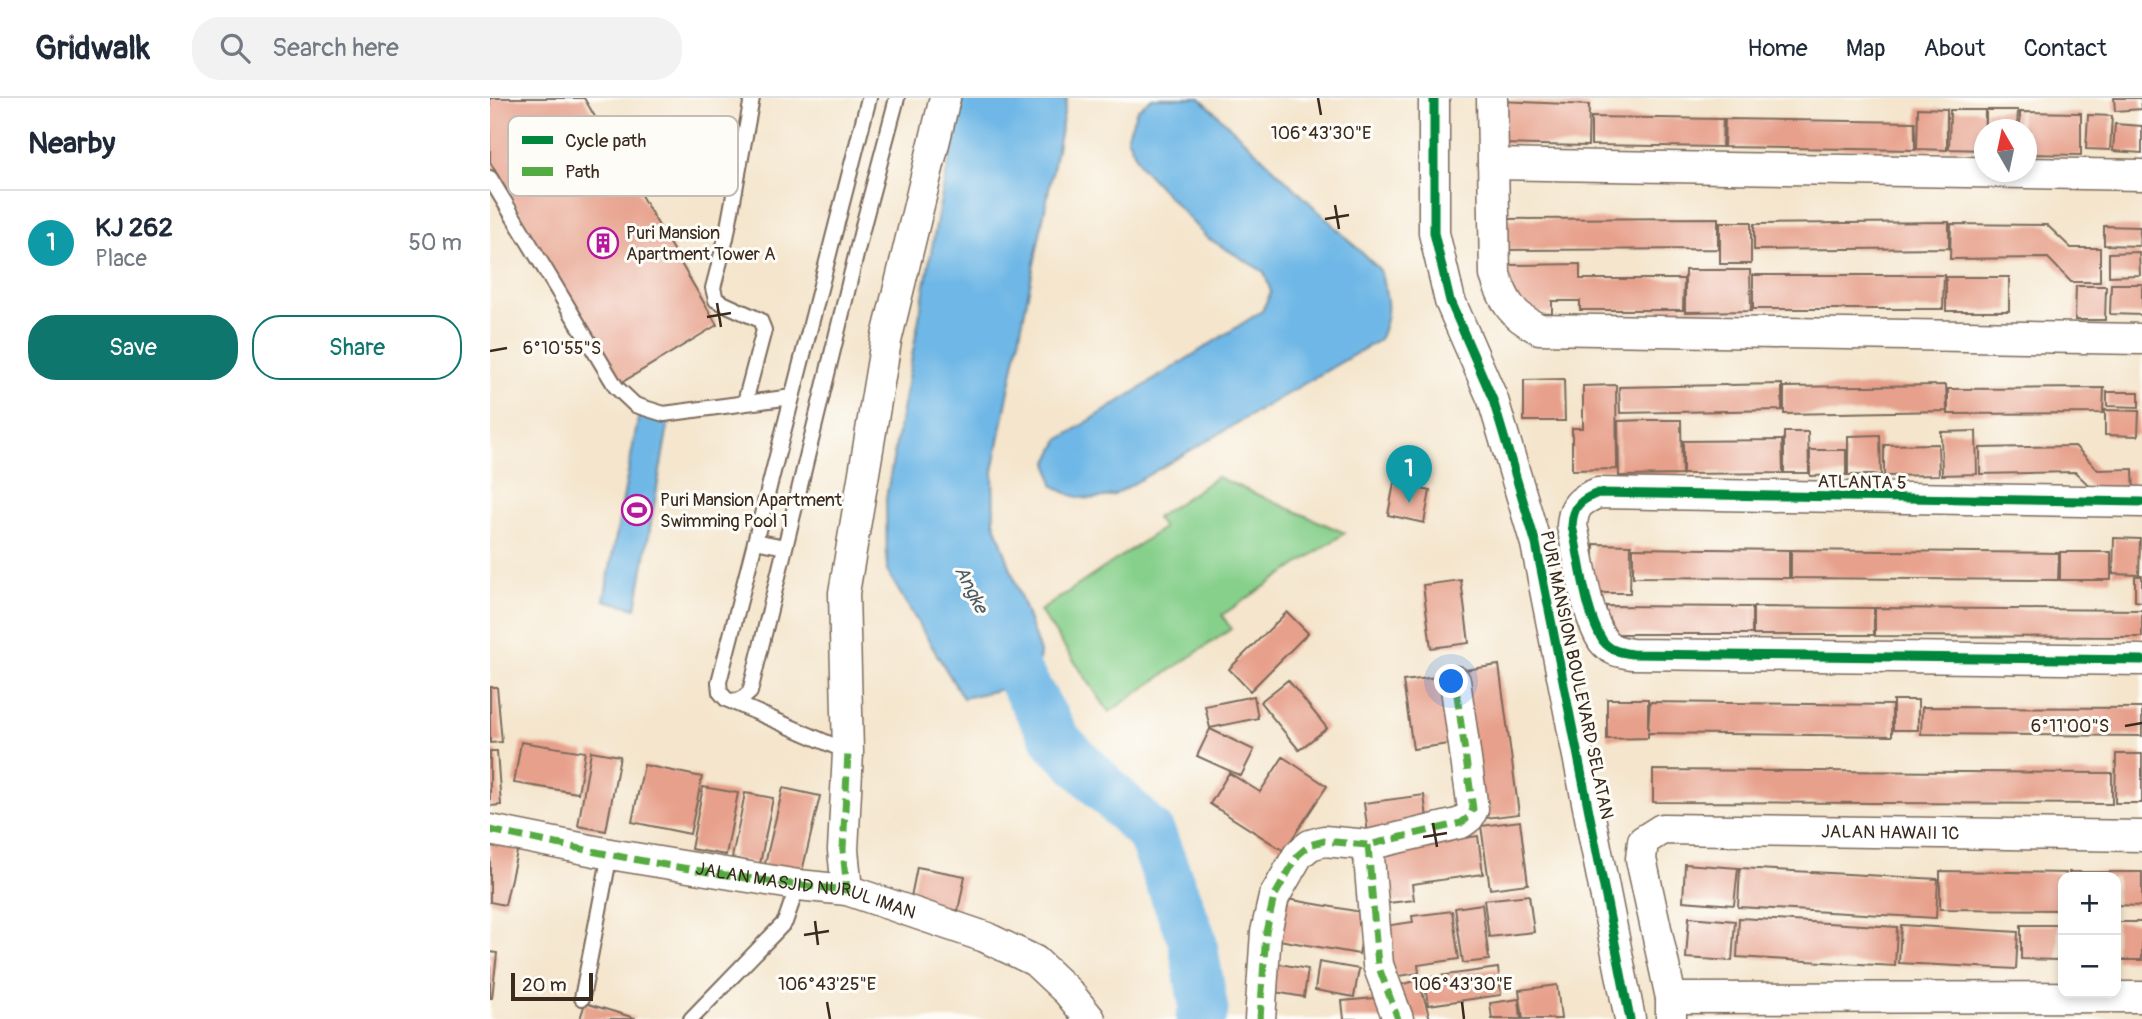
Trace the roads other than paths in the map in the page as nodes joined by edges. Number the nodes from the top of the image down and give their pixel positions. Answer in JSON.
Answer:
{"nodes":[{"id":1,"x":751,"y":98,"type":"edge"},
{"id":2,"x":869,"y":98,"type":"edge"},
{"id":3,"x":897,"y":98,"type":"edge"},
{"id":4,"x":945,"y":98,"type":"edge"},
{"id":5,"x":1434,"y":98,"type":"edge"},
{"id":6,"x":1492,"y":98,"type":"edge"},
{"id":7,"x":1493,"y":164,"type":"junction"},
{"id":8,"x":738,"y":171,"type":"edge"},
{"id":9,"x":2142,"y":175,"type":"edge"},
{"id":10,"x":490,"y":178,"type":"edge"},
{"id":11,"x":734,"y":196,"type":"edge"},
{"id":12,"x":2142,"y":339,"type":"edge"},
{"id":13,"x":792,"y":397,"type":"junction"},
{"id":14,"x":745,"y":402,"type":"junction"},
{"id":15,"x":2142,"y":502,"type":"edge"},
{"id":16,"x":755,"y":541,"type":"junction"},
{"id":17,"x":785,"y":547,"type":"junction"},
{"id":18,"x":2142,"y":660,"type":"edge"},
{"id":19,"x":1455,"y":681,"type":"dead end"},
{"id":20,"x":732,"y":701,"type":"junction"},
{"id":21,"x":848,"y":752,"type":"junction"},
{"id":22,"x":490,"y":830,"type":"edge"},
{"id":23,"x":2142,"y":836,"type":"edge"},
{"id":24,"x":1368,"y":845,"type":"junction"},
{"id":25,"x":610,"y":854,"type":"junction"},
{"id":26,"x":799,"y":885,"type":"junction"},
{"id":27,"x":847,"y":890,"type":"junction"},
{"id":28,"x":2142,"y":997,"type":"edge"},
{"id":29,"x":582,"y":998,"type":"dead end"},
{"id":30,"x":1671,"y":1009,"type":"edge"},
{"id":31,"x":691,"y":1019,"type":"edge"},
{"id":32,"x":1090,"y":1019,"type":"edge"},
{"id":33,"x":1260,"y":1019,"type":"edge"},
{"id":34,"x":1398,"y":1019,"type":"edge"},
{"id":35,"x":1630,"y":1019,"type":"edge"}],
"edges":[{"from":1,"to":8,"type":"lane"},
{"from":2,"to":13,"type":"lane"},
{"from":3,"to":17,"type":"lane"},
{"from":4,"to":21,"type":"street"},
{"from":5,"to":35,"type":"street","name":"PURI MANSION BOULEVARD SELATAN"},
{"from":6,"to":7,"type":"street"},
{"from":7,"to":9,"type":"street"},
{"from":7,"to":12,"type":"street"},
{"from":10,"to":14,"type":"lane"},
{"from":11,"to":14,"type":"lane"},
{"from":13,"to":14,"type":"lane"},
{"from":13,"to":16,"type":"lane"},
{"from":15,"to":18,"type":"street","name":"ATLANTA 5"},
{"from":16,"to":17,"type":"lane"},
{"from":16,"to":20,"type":"lane"},
{"from":17,"to":20,"type":"lane"},
{"from":19,"to":24,"type":"street"},
{"from":20,"to":21,"type":"lane"},
{"from":21,"to":27,"type":"street"},
{"from":22,"to":25,"type":"street","name":"JALAN MASJID NURUL IMAN"},
{"from":23,"to":30,"type":"street","name":"JALAN HAWAII 1C"},
{"from":24,"to":33,"type":"street"},
{"from":24,"to":34,"type":"street"},
{"from":25,"to":26,"type":"street","name":"JALAN MASJID NURUL IMAN"},
{"from":25,"to":29,"type":"lane"},
{"from":26,"to":27,"type":"street","name":"JALAN MASJID NURUL IMAN"},
{"from":26,"to":31,"type":"lane"},
{"from":27,"to":32,"type":"street","name":"JALAN MASJID NURUL IMAN"},
{"from":28,"to":30,"type":"street"}]}
